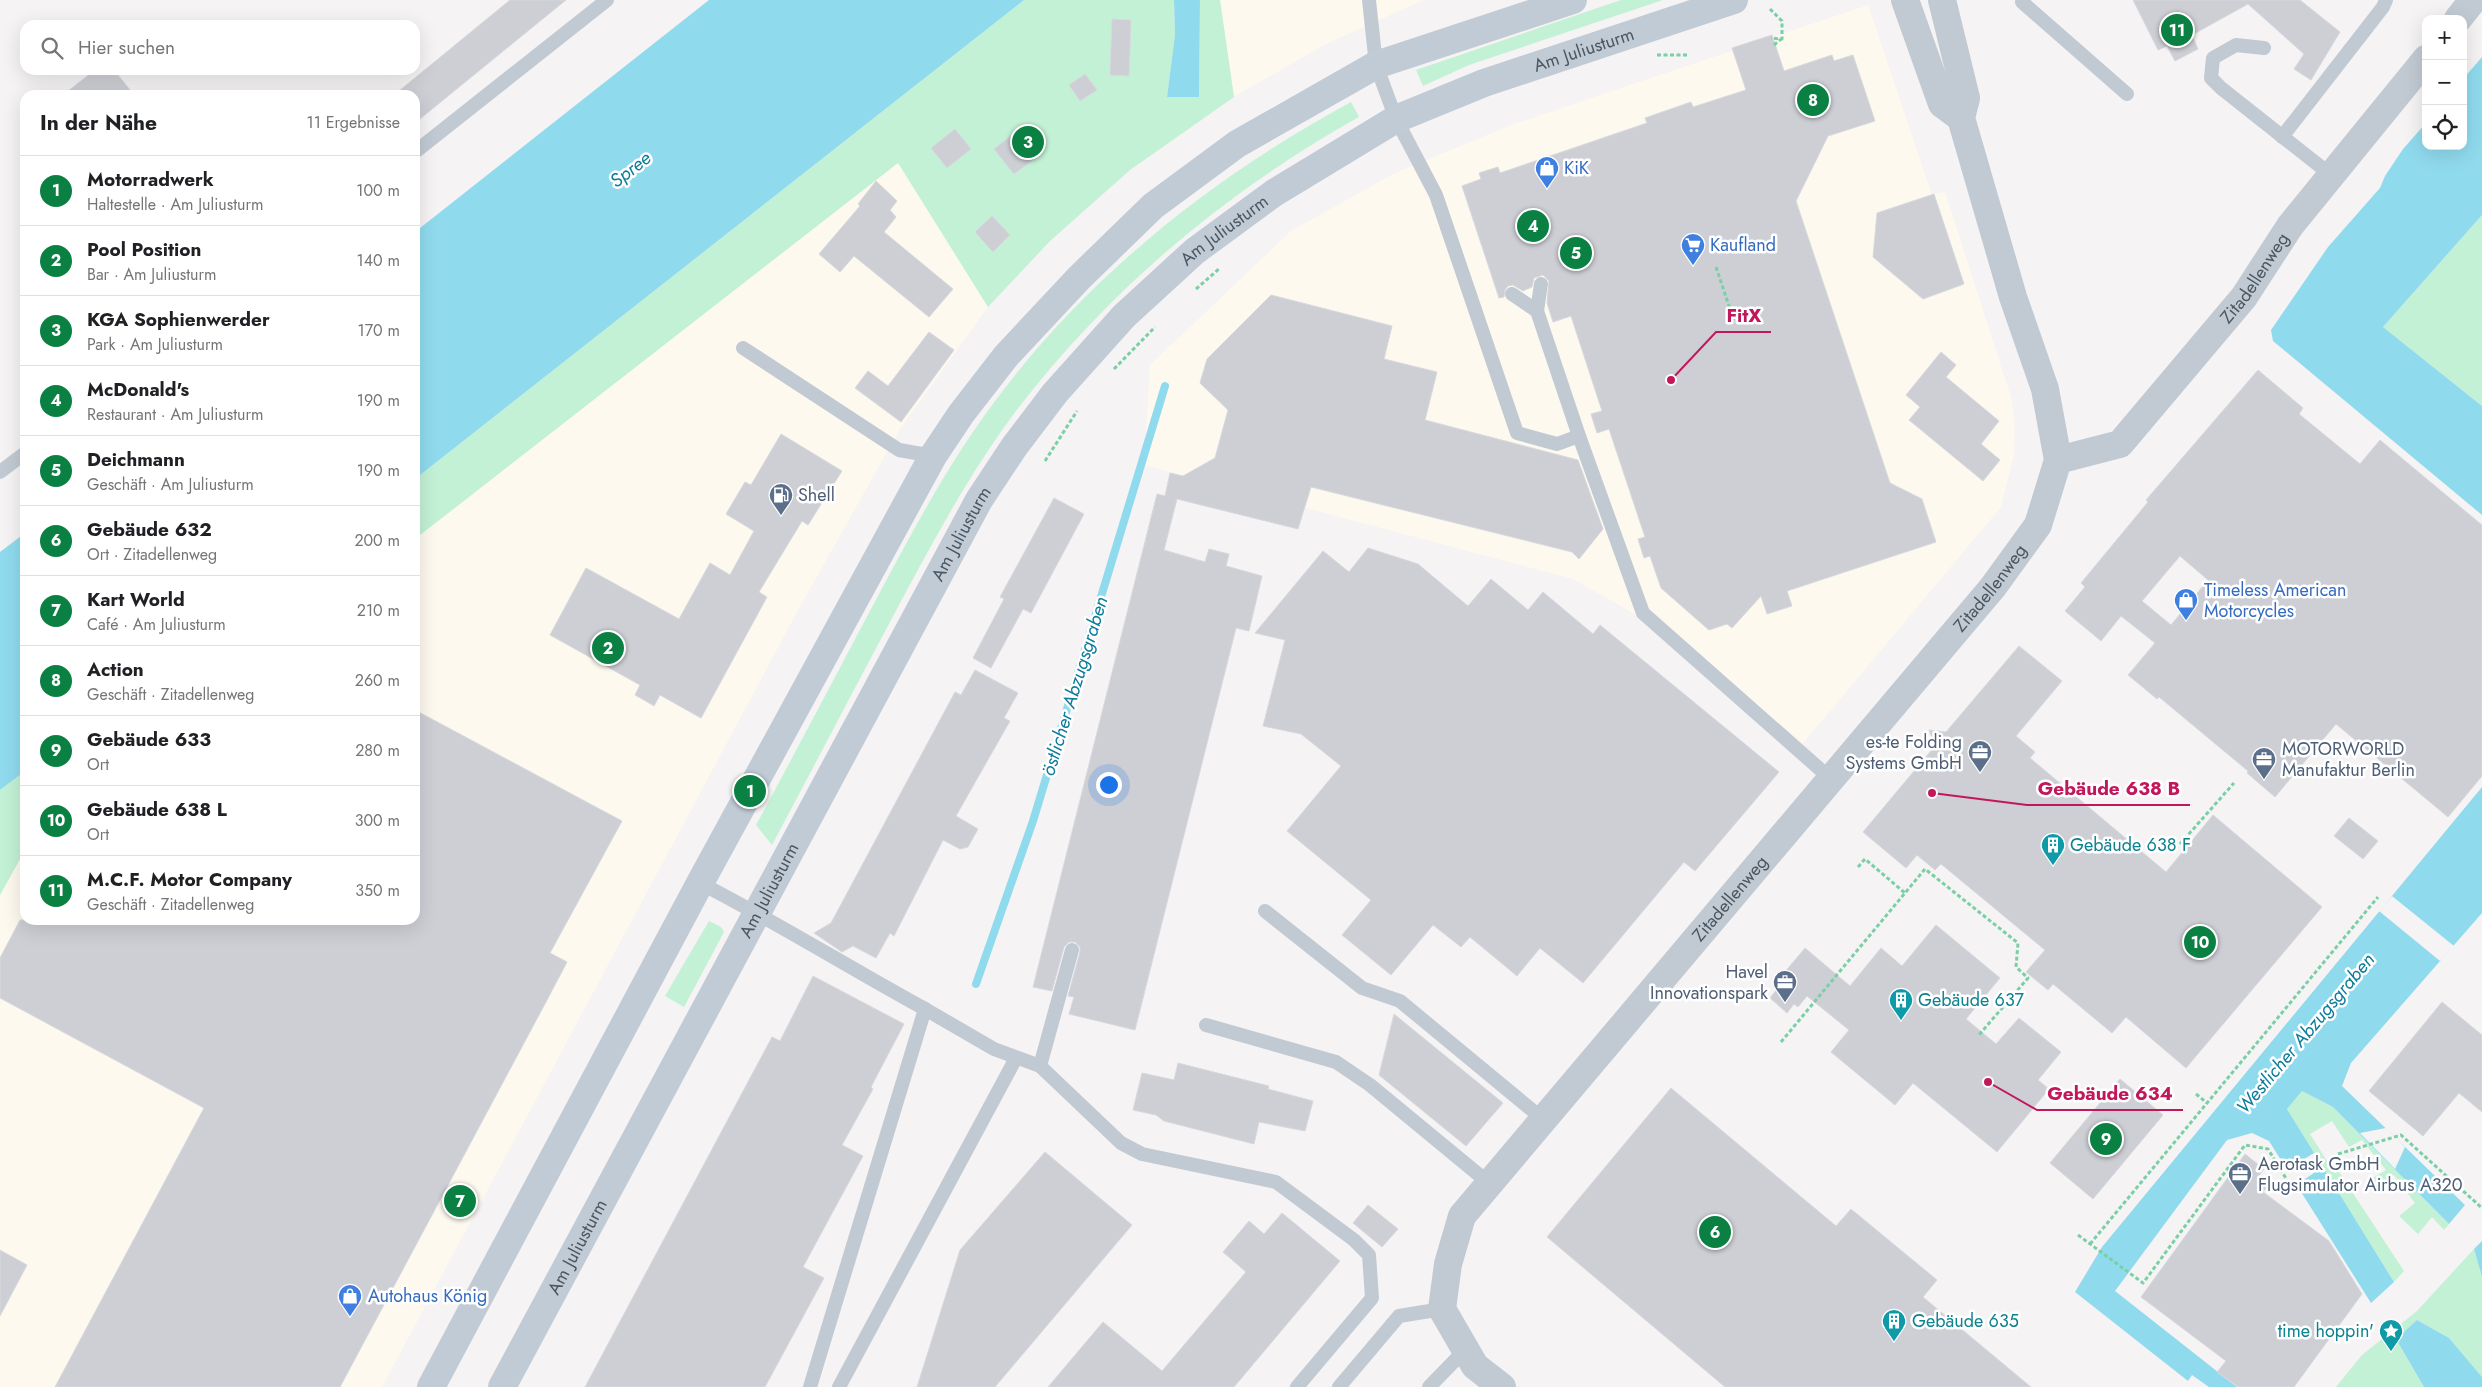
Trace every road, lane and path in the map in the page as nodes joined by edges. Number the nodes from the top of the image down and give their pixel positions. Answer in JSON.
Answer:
{"nodes":[{"id":1,"x":607,"y":0,"type":"edge"},
{"id":2,"x":1369,"y":0,"type":"edge"},
{"id":3,"x":1573,"y":0,"type":"edge"},
{"id":4,"x":1734,"y":0,"type":"edge"},
{"id":5,"x":1905,"y":0,"type":"edge"},
{"id":6,"x":1942,"y":0,"type":"edge"},
{"id":7,"x":2386,"y":0,"type":"edge"},
{"id":8,"x":2474,"y":0,"type":"edge"},
{"id":9,"x":2022,"y":2,"type":"dead end"},
{"id":10,"x":1770,"y":9,"type":"dead end"},
{"id":11,"x":2461,"y":15,"type":"edge"},
{"id":12,"x":1771,"y":38,"type":"dead end"},
{"id":13,"x":1782,"y":39,"type":"junction"},
{"id":14,"x":1774,"y":45,"type":"dead end"},
{"id":15,"x":2264,"y":48,"type":"dead end"},
{"id":16,"x":1648,"y":55,"type":"dead end"},
{"id":17,"x":1688,"y":55,"type":"dead end"},
{"id":18,"x":2425,"y":60,"type":"edge"},
{"id":19,"x":1376,"y":66,"type":"junction"},
{"id":20,"x":2127,"y":94,"type":"dead end"},
{"id":21,"x":1961,"y":118,"type":"junction"},
{"id":22,"x":1396,"y":119,"type":"junction"},
{"id":23,"x":2282,"y":137,"type":"junction"},
{"id":24,"x":420,"y":148,"type":"edge"},
{"id":25,"x":2331,"y":175,"type":"junction"},
{"id":26,"x":1222,"y":266,"type":"dead end"},
{"id":27,"x":1716,"y":267,"type":"dead end"},
{"id":28,"x":1541,"y":284,"type":"dead end"},
{"id":29,"x":1192,"y":292,"type":"dead end"},
{"id":30,"x":1512,"y":294,"type":"dead end"},
{"id":31,"x":1537,"y":311,"type":"junction"},
{"id":32,"x":1734,"y":322,"type":"dead end"},
{"id":33,"x":1157,"y":324,"type":"dead end"},
{"id":34,"x":743,"y":348,"type":"dead end"},
{"id":35,"x":1112,"y":372,"type":"dead end"},
{"id":36,"x":1080,"y":406,"type":"dead end"},
{"id":37,"x":1579,"y":436,"type":"junction"},
{"id":38,"x":933,"y":456,"type":"junction"},
{"id":39,"x":20,"y":457,"type":"edge"},
{"id":40,"x":2058,"y":460,"type":"junction"},
{"id":41,"x":1045,"y":461,"type":"dead end"},
{"id":42,"x":0,"y":472,"type":"edge"},
{"id":43,"x":1831,"y":779,"type":"junction"},
{"id":44,"x":2234,"y":783,"type":"dead end"},
{"id":45,"x":2180,"y":844,"type":"dead end"},
{"id":46,"x":1858,"y":867,"type":"dead end"},
{"id":47,"x":700,"y":883,"type":"junction"},
{"id":48,"x":1905,"y":893,"type":"junction"},
{"id":49,"x":2378,"y":897,"type":"dead end"},
{"id":50,"x":1265,"y":910,"type":"dead end"},
{"id":51,"x":757,"y":912,"type":"junction"},
{"id":52,"x":1072,"y":950,"type":"dead end"},
{"id":53,"x":926,"y":1009,"type":"junction"},
{"id":54,"x":1206,"y":1025,"type":"dead end"},
{"id":55,"x":1978,"y":1036,"type":"dead end"},
{"id":56,"x":1781,"y":1042,"type":"dead end"},
{"id":57,"x":1016,"y":1058,"type":"junction"},
{"id":58,"x":1040,"y":1066,"type":"junction"},
{"id":59,"x":2196,"y":1094,"type":"dead end"},
{"id":60,"x":2207,"y":1103,"type":"junction"},
{"id":61,"x":1544,"y":1120,"type":"junction"},
{"id":62,"x":2338,"y":1154,"type":"dead end"},
{"id":63,"x":2287,"y":1180,"type":"dead end"},
{"id":64,"x":1490,"y":1184,"type":"junction"},
{"id":65,"x":2482,"y":1208,"type":"edge"},
{"id":66,"x":2078,"y":1235,"type":"dead end"},
{"id":67,"x":2090,"y":1244,"type":"junction"},
{"id":68,"x":1442,"y":1309,"type":"junction"},
{"id":69,"x":1466,"y":1349,"type":"junction"},
{"id":70,"x":432,"y":1387,"type":"edge"},
{"id":71,"x":502,"y":1387,"type":"edge"},
{"id":72,"x":810,"y":1387,"type":"edge"},
{"id":73,"x":839,"y":1387,"type":"edge"},
{"id":74,"x":1297,"y":1387,"type":"edge"},
{"id":75,"x":1339,"y":1387,"type":"edge"},
{"id":76,"x":1429,"y":1387,"type":"edge"},
{"id":77,"x":1502,"y":1387,"type":"edge"}],
"edges":[{"from":1,"to":24,"type":"lane"},
{"from":2,"to":19,"type":"lane"},
{"from":3,"to":19,"type":"main road"},
{"from":4,"to":22,"type":"main road","name":"Am Juliusturm"},
{"from":5,"to":21,"type":"street"},
{"from":6,"to":21,"type":"street","name":"Zitadellenweg"},
{"from":7,"to":23,"type":"lane"},
{"from":8,"to":11,"type":"street"},
{"from":9,"to":20,"type":"lane"},
{"from":10,"to":13,"type":"path"},
{"from":12,"to":13,"type":"path"},
{"from":13,"to":14,"type":"path"},
{"from":15,"to":23,"type":"lane"},
{"from":16,"to":17,"type":"path"},
{"from":18,"to":25,"type":"street","name":"Zitadellenweg"},
{"from":19,"to":22,"type":"lane"},
{"from":19,"to":38,"type":"main road"},
{"from":21,"to":40,"type":"street","name":"Zitadellenweg"},
{"from":22,"to":37,"type":"lane"},
{"from":22,"to":51,"type":"main road","name":"Am Juliusturm"},
{"from":23,"to":25,"type":"lane"},
{"from":25,"to":40,"type":"street","name":"Zitadellenweg"},
{"from":26,"to":29,"type":"path"},
{"from":27,"to":32,"type":"path"},
{"from":28,"to":31,"type":"lane"},
{"from":30,"to":31,"type":"lane"},
{"from":31,"to":37,"type":"lane"},
{"from":33,"to":35,"type":"path"},
{"from":34,"to":38,"type":"lane"},
{"from":36,"to":41,"type":"path"},
{"from":37,"to":43,"type":"lane"},
{"from":38,"to":47,"type":"main road"},
{"from":39,"to":42,"type":"lane"},
{"from":40,"to":43,"type":"street","name":"Zitadellenweg"},
{"from":43,"to":61,"type":"street","name":"Zitadellenweg"},
{"from":44,"to":45,"type":"path"},
{"from":46,"to":48,"type":"path"},
{"from":47,"to":51,"type":"lane"},
{"from":47,"to":70,"type":"main road"},
{"from":48,"to":55,"type":"path"},
{"from":48,"to":56,"type":"path"},
{"from":49,"to":60,"type":"path"},
{"from":50,"to":61,"type":"lane"},
{"from":51,"to":53,"type":"lane"},
{"from":51,"to":71,"type":"main road","name":"Am Juliusturm"},
{"from":52,"to":58,"type":"lane"},
{"from":53,"to":57,"type":"lane"},
{"from":53,"to":72,"type":"lane"},
{"from":54,"to":64,"type":"lane"},
{"from":57,"to":58,"type":"lane"},
{"from":57,"to":73,"type":"lane"},
{"from":58,"to":74,"type":"lane"},
{"from":59,"to":60,"type":"path"},
{"from":60,"to":67,"type":"path"},
{"from":61,"to":64,"type":"street","name":"Zitadellenweg"},
{"from":62,"to":65,"type":"path"},
{"from":63,"to":67,"type":"path"},
{"from":64,"to":68,"type":"street","name":"Zitadellenweg"},
{"from":66,"to":67,"type":"path"},
{"from":68,"to":69,"type":"street"},
{"from":68,"to":75,"type":"lane"},
{"from":69,"to":76,"type":"lane"},
{"from":69,"to":77,"type":"street"}]}
